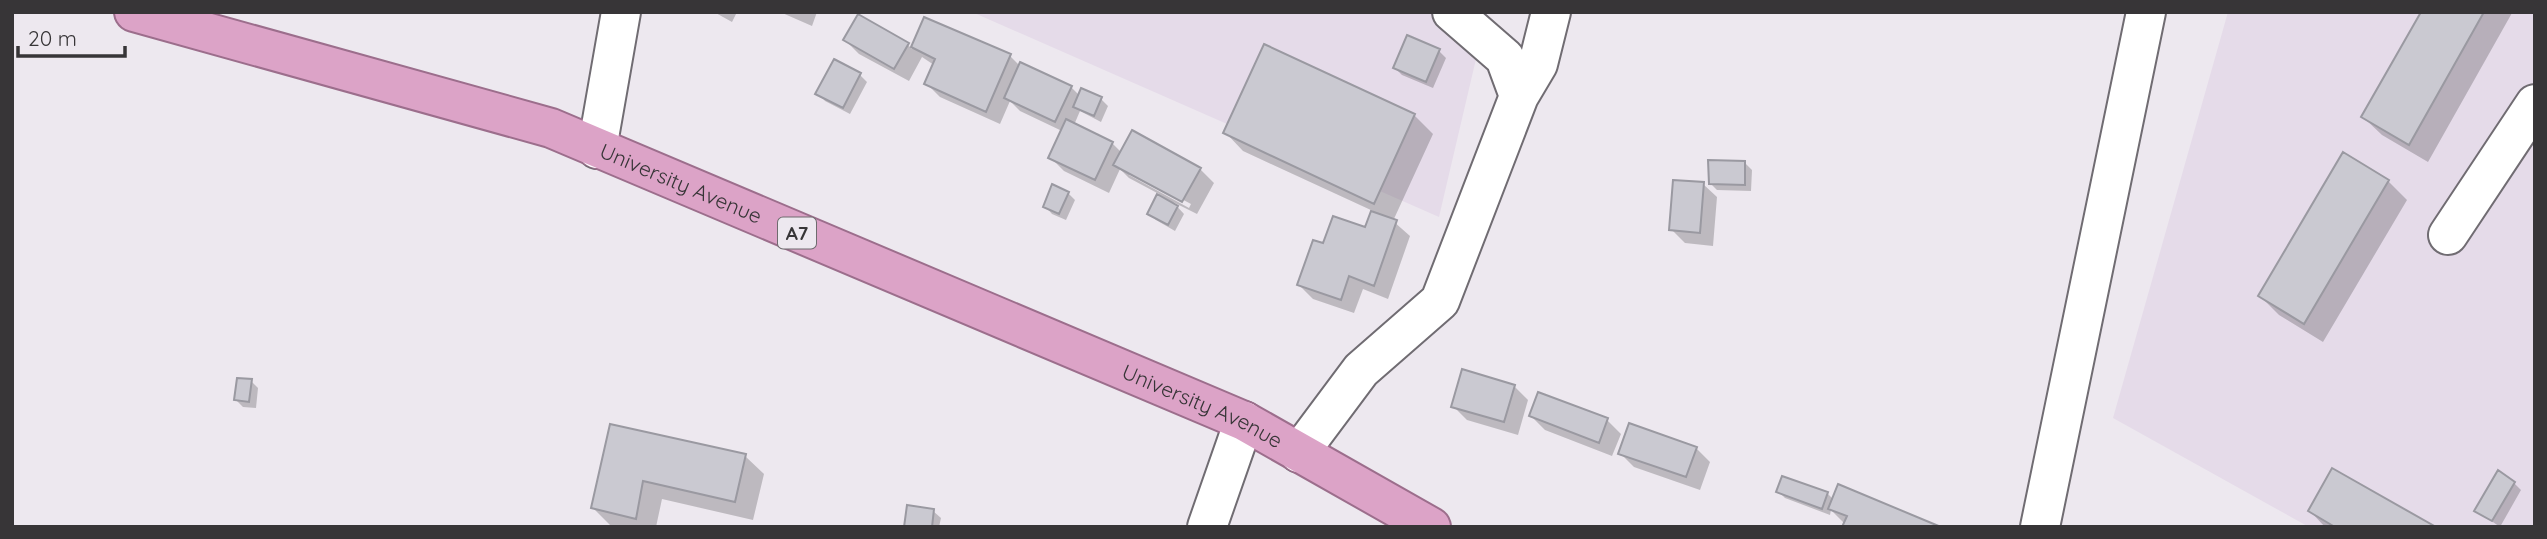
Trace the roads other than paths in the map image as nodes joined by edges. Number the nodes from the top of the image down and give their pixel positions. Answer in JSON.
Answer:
{"nodes":[{"id":1,"x":134,"y":12,"type":"edge"},
{"id":2,"x":621,"y":12,"type":"edge"},
{"id":3,"x":1452,"y":12,"type":"edge"},
{"id":4,"x":1551,"y":12,"type":"edge"},
{"id":5,"x":2146,"y":12,"type":"edge"},
{"id":6,"x":1519,"y":96,"type":"junction"},
{"id":7,"x":2535,"y":104,"type":"edge"},
{"id":8,"x":597,"y":149,"type":"junction"},
{"id":9,"x":2448,"y":235,"type":"dead end"},
{"id":10,"x":1244,"y":421,"type":"junction"},
{"id":11,"x":1299,"y":453,"type":"junction"},
{"id":12,"x":1207,"y":527,"type":"edge"},
{"id":13,"x":1431,"y":527,"type":"edge"},
{"id":14,"x":2040,"y":527,"type":"edge"}],
"edges":[{"from":1,"to":8,"type":"highway","name":"University Avenue","number":"A7"},
{"from":2,"to":8,"type":"street"},
{"from":3,"to":6,"type":"street"},
{"from":4,"to":6,"type":"street"},
{"from":5,"to":14,"type":"street"},
{"from":6,"to":11,"type":"street"},
{"from":7,"to":9,"type":"street"},
{"from":8,"to":10,"type":"highway","name":"University Avenue","number":"A7"},
{"from":10,"to":11,"type":"highway","name":"University Avenue","number":"A7"},
{"from":10,"to":12,"type":"street"},
{"from":11,"to":13,"type":"highway","name":"University Avenue","number":"A7"}]}
